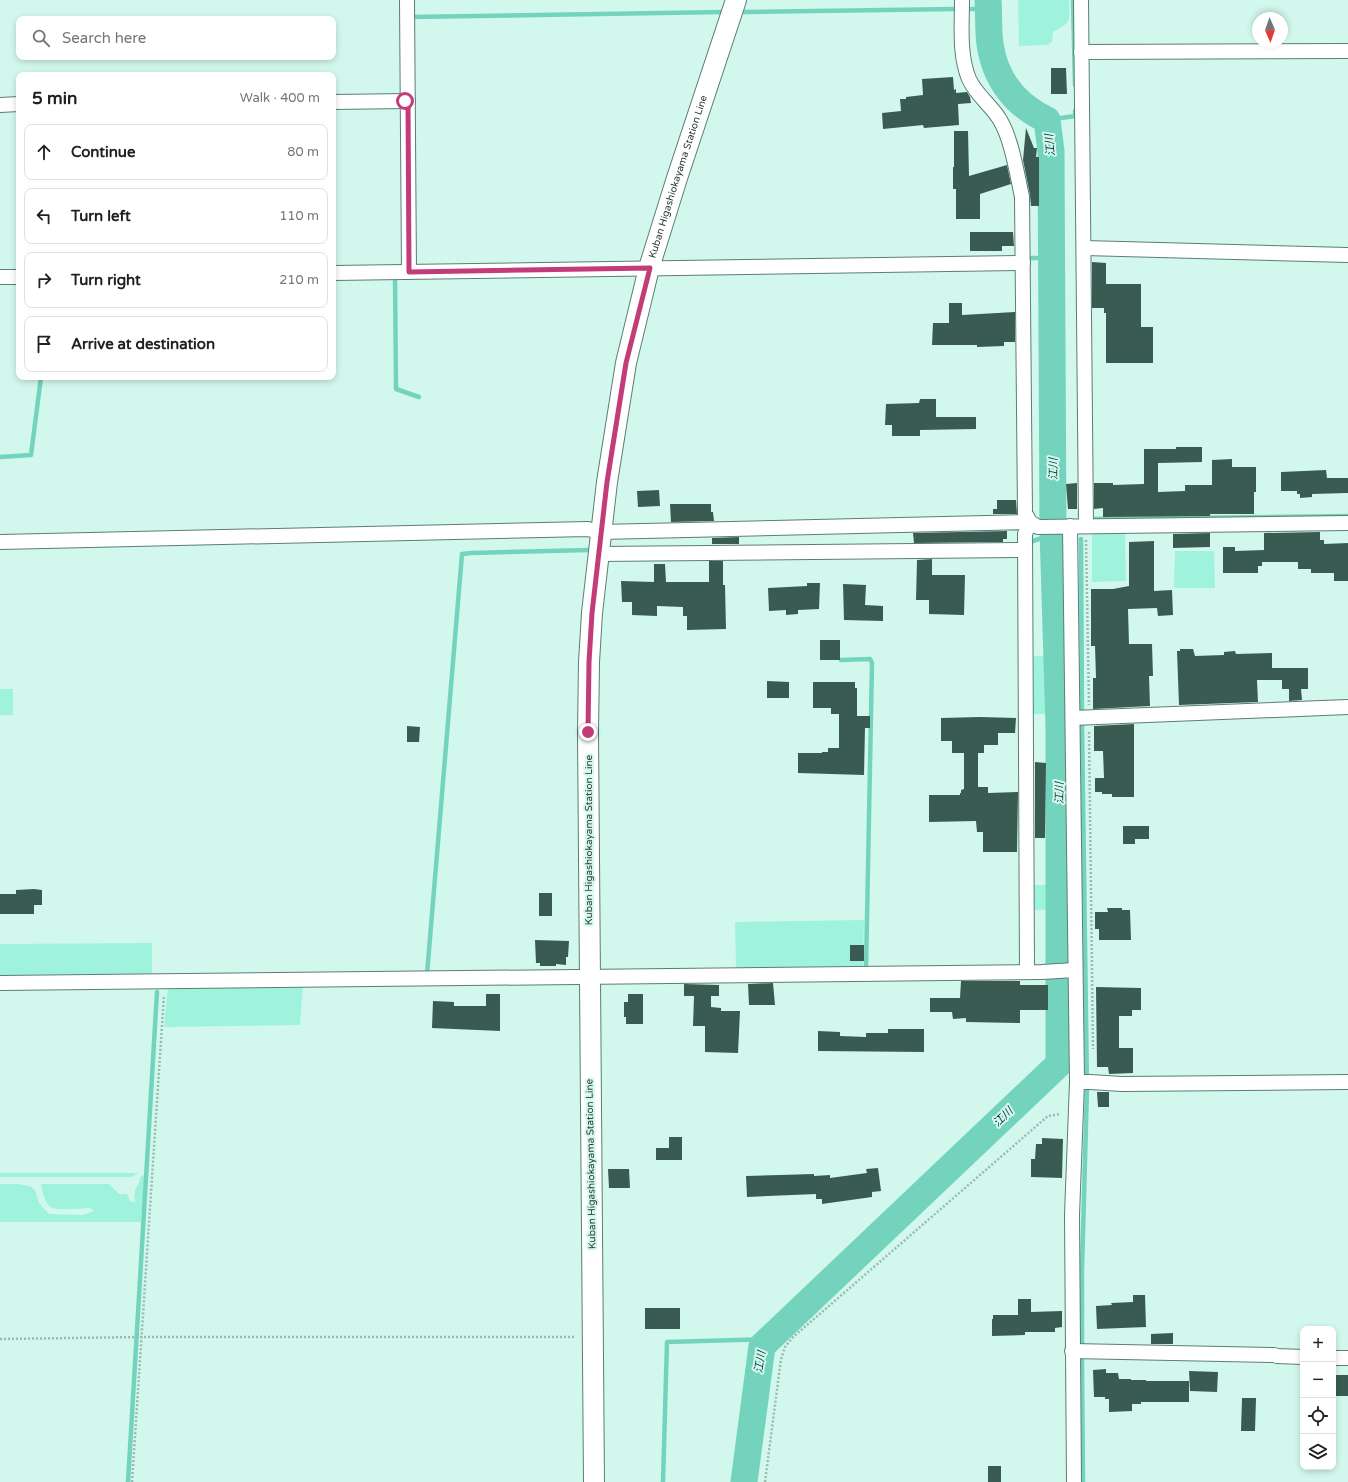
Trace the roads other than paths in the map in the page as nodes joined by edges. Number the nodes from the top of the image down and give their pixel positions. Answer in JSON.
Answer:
{"nodes":[{"id":1,"x":407,"y":0,"type":"edge"},
{"id":2,"x":736,"y":0,"type":"edge"},
{"id":3,"x":962,"y":0,"type":"edge"},
{"id":4,"x":1081,"y":0,"type":"edge"},
{"id":5,"x":1348,"y":51,"type":"edge"},
{"id":6,"x":1081,"y":52,"type":"junction"},
{"id":7,"x":404,"y":101,"type":"junction"},
{"id":8,"x":336,"y":102,"type":"edge"},
{"id":9,"x":16,"y":104,"type":"edge"},
{"id":10,"x":0,"y":105,"type":"edge"},
{"id":11,"x":1084,"y":248,"type":"junction"},
{"id":12,"x":1348,"y":255,"type":"edge"},
{"id":13,"x":1023,"y":263,"type":"junction"},
{"id":14,"x":409,"y":268,"type":"junction"},
{"id":15,"x":650,"y":268,"type":"junction"},
{"id":16,"x":336,"y":273,"type":"edge"},
{"id":17,"x":16,"y":276,"type":"edge"},
{"id":18,"x":0,"y":277,"type":"edge"},
{"id":19,"x":1348,"y":523,"type":"edge"},
{"id":20,"x":1034,"y":525,"type":"junction"},
{"id":21,"x":1086,"y":525,"type":"junction"},
{"id":22,"x":1067,"y":526,"type":"junction"},
{"id":23,"x":600,"y":532,"type":"junction"},
{"id":24,"x":0,"y":542,"type":"edge"},
{"id":25,"x":1025,"y":545,"type":"junction"},
{"id":26,"x":598,"y":554,"type":"junction"},
{"id":27,"x":1348,"y":708,"type":"edge"},
{"id":28,"x":1079,"y":718,"type":"junction"},
{"id":29,"x":1027,"y":969,"type":"junction"},
{"id":30,"x":1075,"y":970,"type":"junction"},
{"id":31,"x":590,"y":976,"type":"junction"},
{"id":32,"x":0,"y":983,"type":"edge"},
{"id":33,"x":1084,"y":1082,"type":"junction"},
{"id":34,"x":1348,"y":1082,"type":"edge"},
{"id":35,"x":1079,"y":1351,"type":"junction"},
{"id":36,"x":1300,"y":1357,"type":"edge"},
{"id":37,"x":1336,"y":1358,"type":"edge"},
{"id":38,"x":1348,"y":1358,"type":"edge"},
{"id":39,"x":594,"y":1482,"type":"edge"},
{"id":40,"x":1074,"y":1482,"type":"edge"}],
"edges":[{"from":1,"to":7,"type":"street"},
{"from":2,"to":15,"type":"main road","name":"Kuban Higashiokayama Station Line"},
{"from":3,"to":13,"type":"street"},
{"from":4,"to":6,"type":"street"},
{"from":5,"to":6,"type":"street"},
{"from":6,"to":11,"type":"street"},
{"from":7,"to":8,"type":"street"},
{"from":7,"to":14,"type":"street"},
{"from":9,"to":10,"type":"street"},
{"from":11,"to":12,"type":"street"},
{"from":11,"to":21,"type":"street"},
{"from":13,"to":15,"type":"street"},
{"from":13,"to":20,"type":"street"},
{"from":14,"to":15,"type":"street"},
{"from":14,"to":16,"type":"street"},
{"from":15,"to":23,"type":"main road","name":"Kuban Higashiokayama Station Line"},
{"from":17,"to":18,"type":"street"},
{"from":19,"to":21,"type":"street"},
{"from":20,"to":22,"type":"street"},
{"from":20,"to":23,"type":"street"},
{"from":20,"to":25,"type":"street"},
{"from":21,"to":22,"type":"street"},
{"from":22,"to":28,"type":"street"},
{"from":23,"to":24,"type":"street"},
{"from":23,"to":26,"type":"main road","name":"Kuban Higashiokayama Station Line"},
{"from":25,"to":26,"type":"street"},
{"from":25,"to":29,"type":"street"},
{"from":26,"to":31,"type":"main road","name":"Kuban Higashiokayama Station Line"},
{"from":27,"to":28,"type":"street"},
{"from":28,"to":30,"type":"street"},
{"from":29,"to":30,"type":"street"},
{"from":29,"to":31,"type":"street"},
{"from":30,"to":33,"type":"street"},
{"from":31,"to":32,"type":"street"},
{"from":31,"to":39,"type":"main road","name":"Kuban Higashiokayama Station Line"},
{"from":33,"to":34,"type":"street"},
{"from":33,"to":35,"type":"street"},
{"from":35,"to":36,"type":"street"},
{"from":35,"to":40,"type":"street"},
{"from":37,"to":38,"type":"street"}]}
